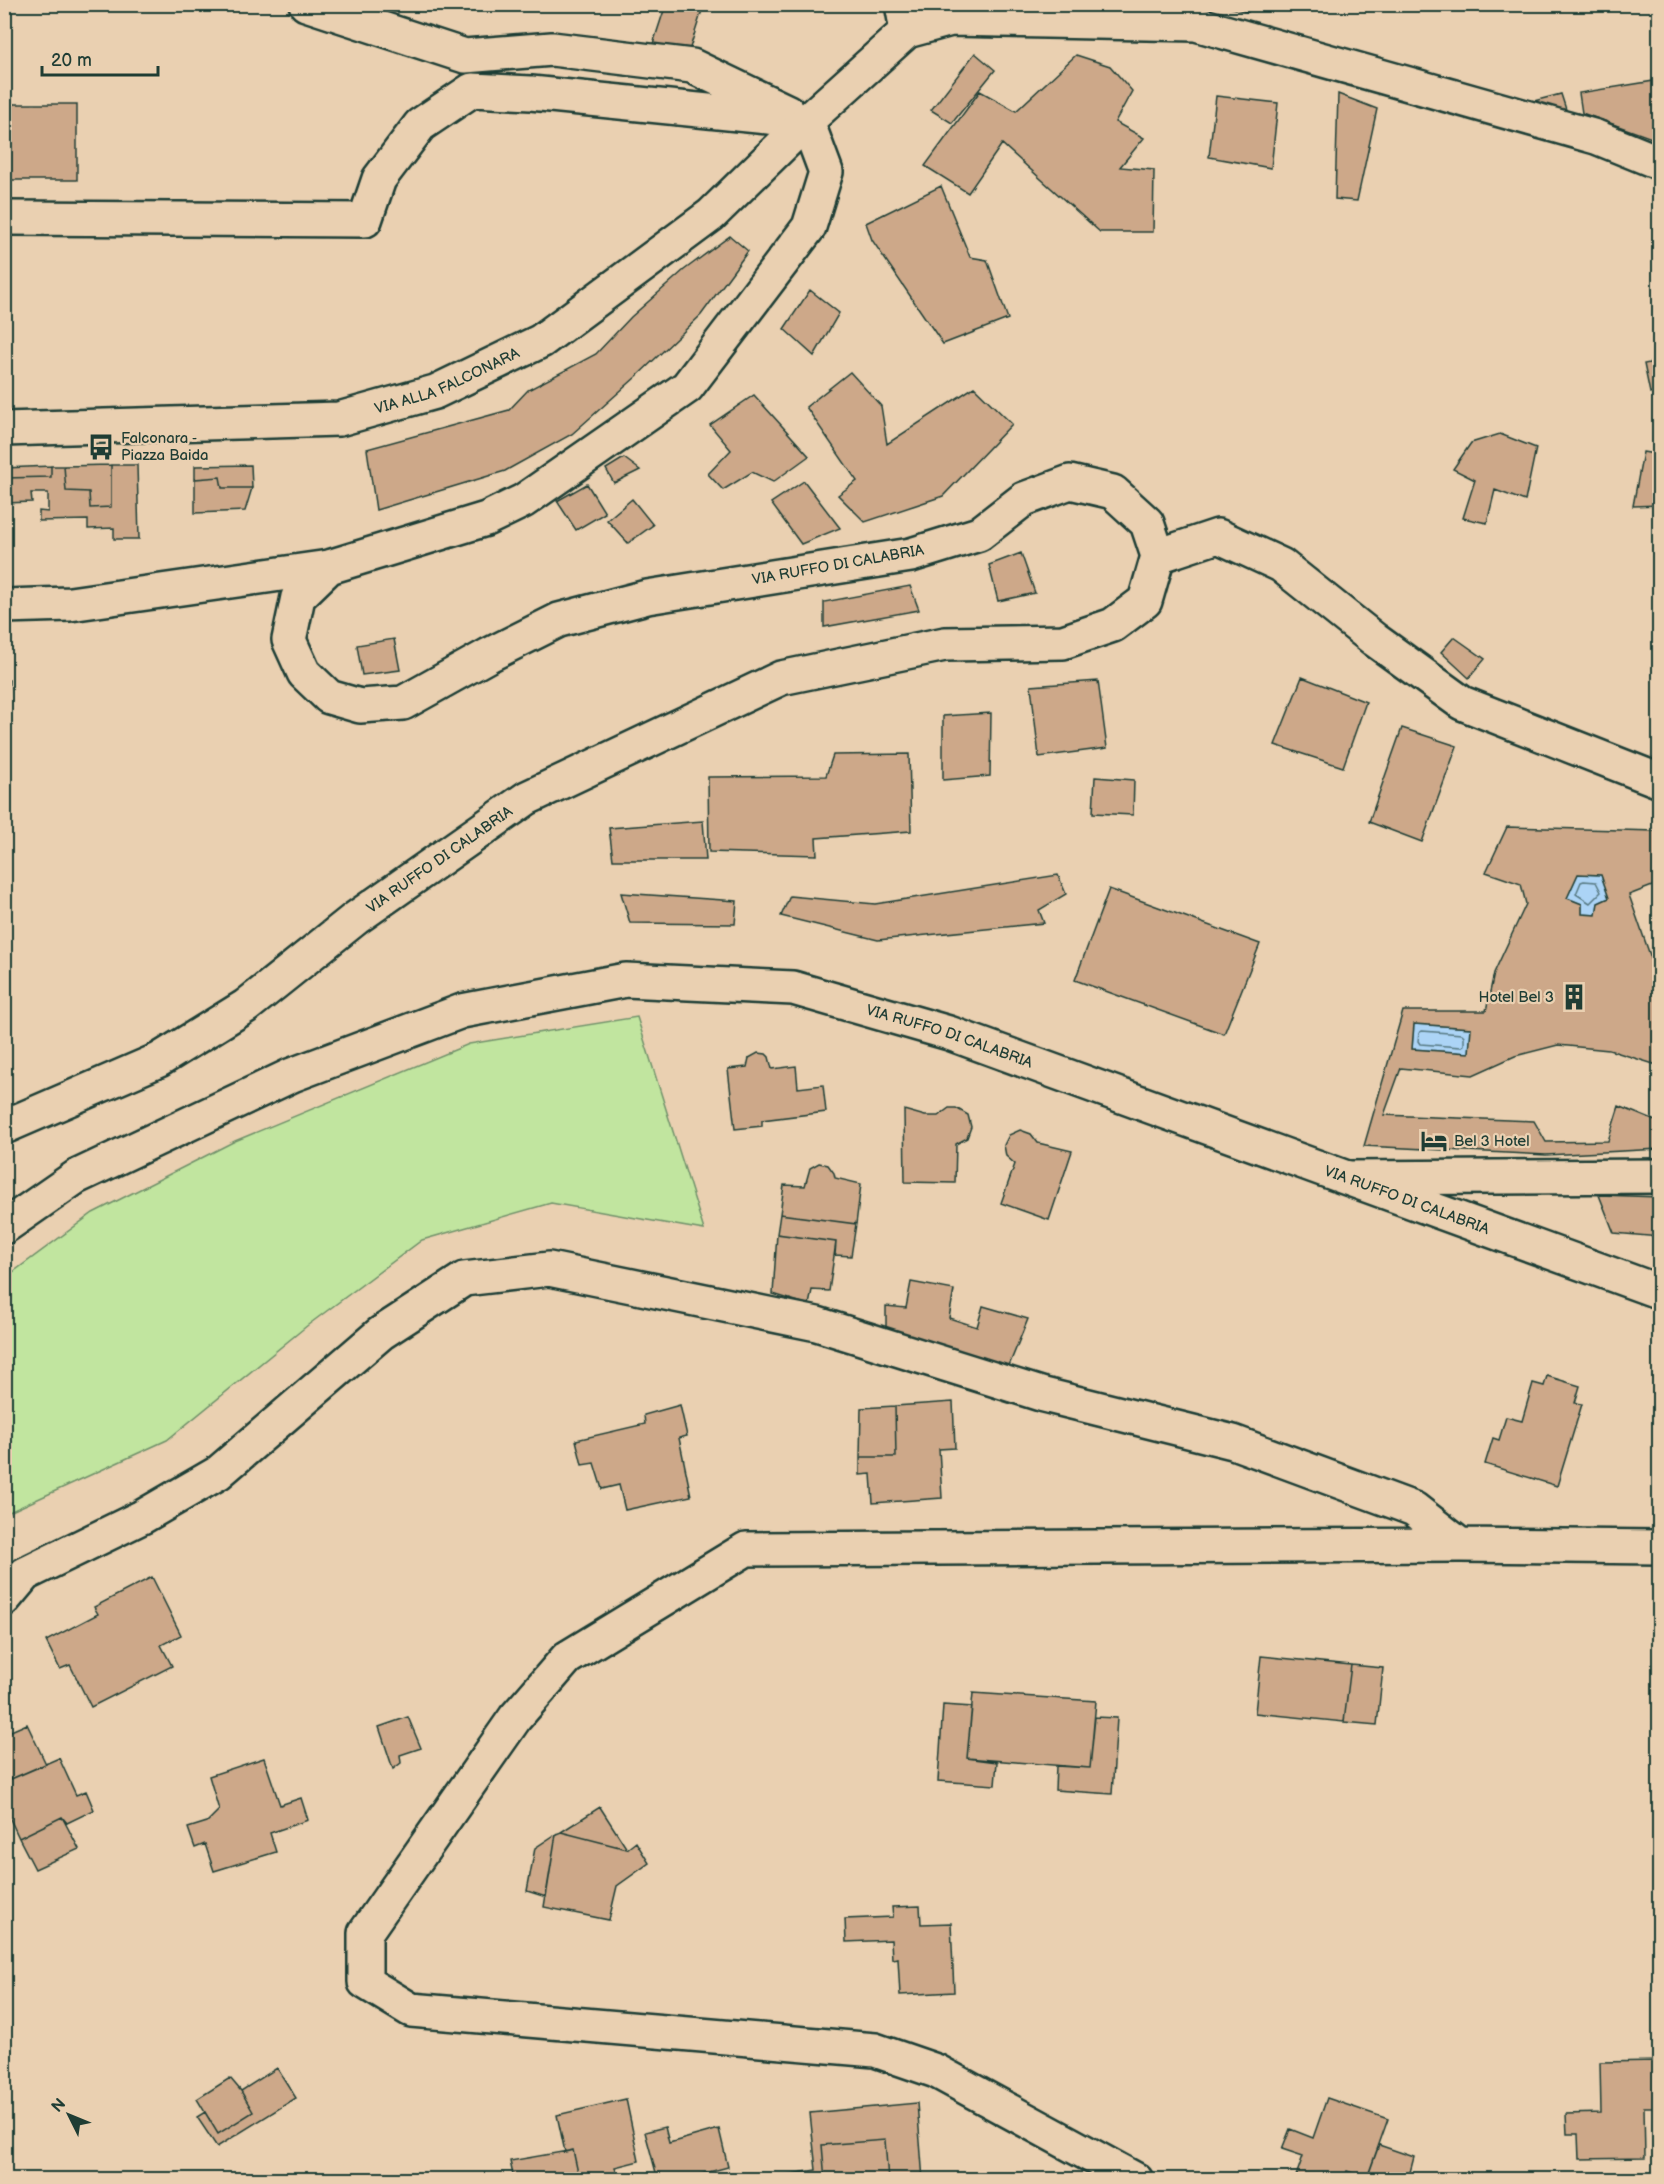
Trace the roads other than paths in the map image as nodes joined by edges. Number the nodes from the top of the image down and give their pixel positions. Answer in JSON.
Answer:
{"nodes":[{"id":1,"x":306,"y":4,"type":"edge"},
{"id":2,"x":904,"y":18,"type":"edge"},
{"id":3,"x":807,"y":121,"type":"junction"},
{"id":4,"x":1659,"y":163,"type":"edge"},
{"id":5,"x":4,"y":218,"type":"edge"},
{"id":6,"x":4,"y":429,"type":"edge"},
{"id":7,"x":1158,"y":556,"type":"junction"},
{"id":8,"x":329,"y":567,"type":"junction"},
{"id":9,"x":4,"y":606,"type":"edge"},
{"id":10,"x":1659,"y":781,"type":"edge"},
{"id":11,"x":4,"y":1127,"type":"edge"},
{"id":12,"x":1659,"y":1176,"type":"edge"},
{"id":13,"x":1347,"y":1178,"type":"junction"},
{"id":14,"x":4,"y":1227,"type":"edge"},
{"id":15,"x":1659,"y":1292,"type":"edge"},
{"id":16,"x":1460,"y":1545,"type":"junction"},
{"id":17,"x":1659,"y":1547,"type":"edge"},
{"id":18,"x":4,"y":1599,"type":"edge"},
{"id":19,"x":1136,"y":2180,"type":"edge"}],
"edges":[{"from":1,"to":3,"type":"street"},
{"from":2,"to":3,"type":"street","name":"VIA ALLA FALCONARA"},
{"from":2,"to":4,"type":"street"},
{"from":3,"to":5,"type":"street"},
{"from":3,"to":6,"type":"street","name":"VIA ALLA FALCONARA"},
{"from":3,"to":8,"type":"street","name":"VIA RUFFO DI CALABRIA"},
{"from":7,"to":8,"type":"street","name":"VIA RUFFO DI CALABRIA"},
{"from":7,"to":10,"type":"street"},
{"from":7,"to":11,"type":"street","name":"VIA RUFFO DI CALABRIA"},
{"from":8,"to":9,"type":"street"},
{"from":12,"to":13,"type":"street"},
{"from":13,"to":14,"type":"street","name":"VIA RUFFO DI CALABRIA"},
{"from":13,"to":15,"type":"street","name":"VIA RUFFO DI CALABRIA"},
{"from":16,"to":17,"type":"street"},
{"from":16,"to":18,"type":"street"},
{"from":16,"to":19,"type":"street"}]}
